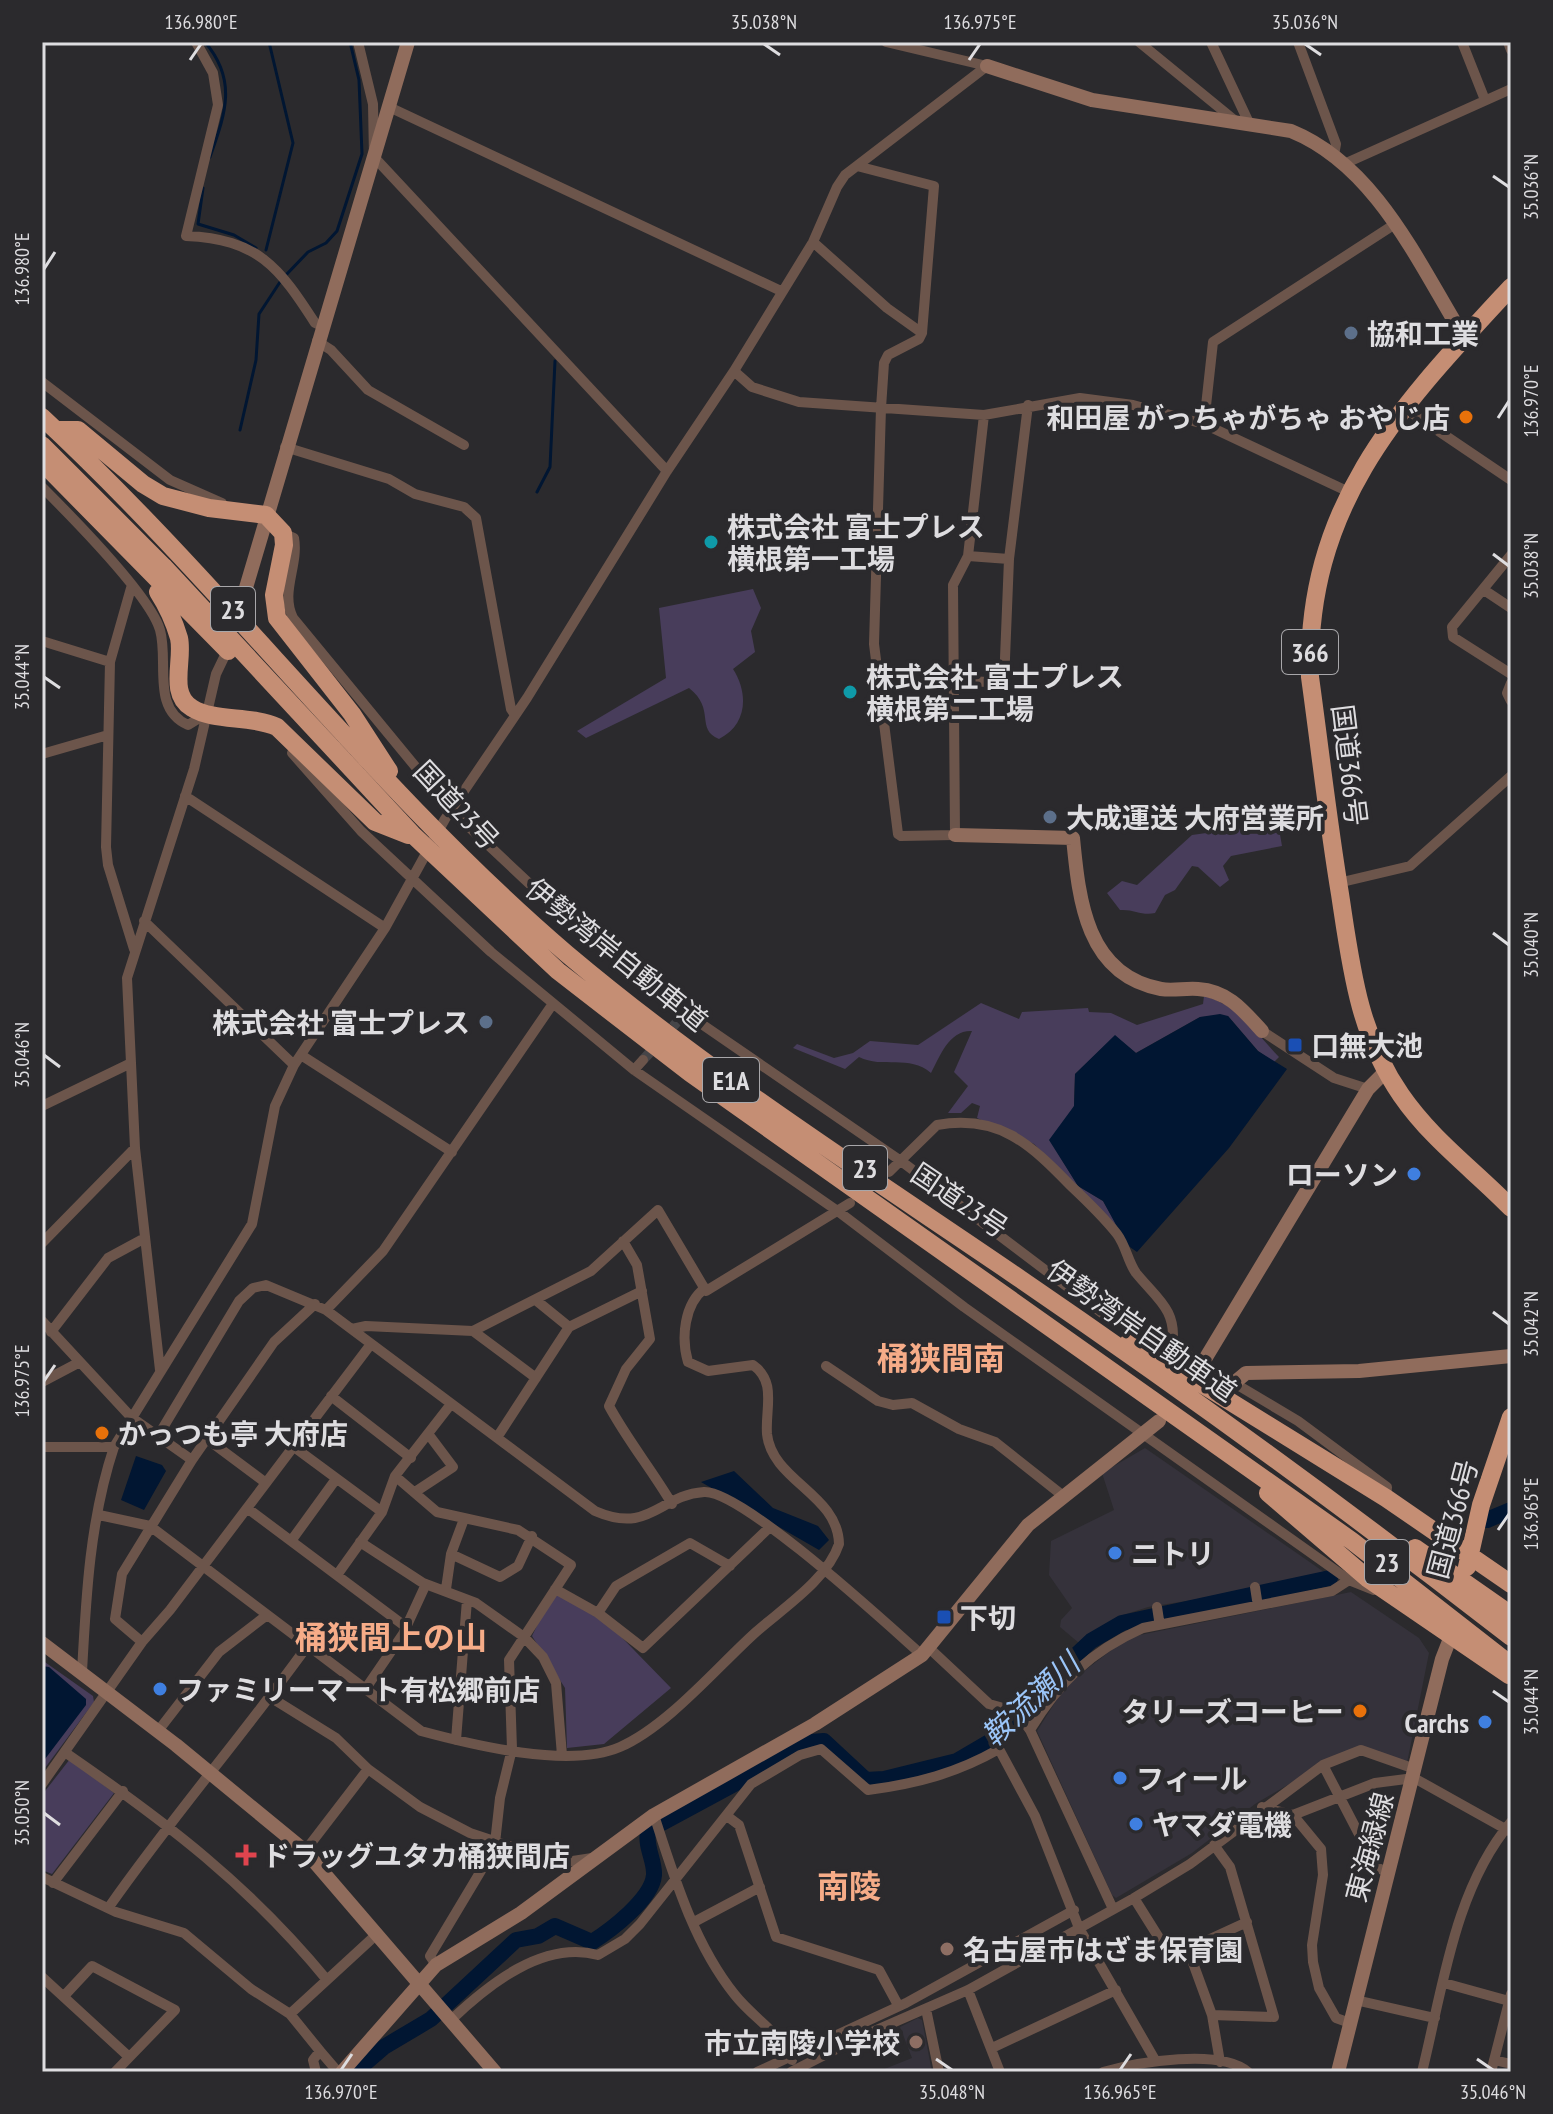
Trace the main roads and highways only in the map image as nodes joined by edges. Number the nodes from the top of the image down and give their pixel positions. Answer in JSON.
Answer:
{"nodes":[{"id":1,"x":1511,"y":287,"type":"edge"},
{"id":2,"x":42,"y":416,"type":"edge"},
{"id":3,"x":60,"y":430,"type":"junction"},
{"id":4,"x":42,"y":445,"type":"edge"},
{"id":5,"x":42,"y":462,"type":"edge"},
{"id":6,"x":65,"y":485,"type":"junction"},
{"id":7,"x":393,"y":777,"type":"junction"},
{"id":8,"x":411,"y":836,"type":"junction"},
{"id":9,"x":1511,"y":1208,"type":"edge"},
{"id":10,"x":1117,"y":1342,"type":"junction"},
{"id":11,"x":1511,"y":1417,"type":"edge"},
{"id":12,"x":1232,"y":1457,"type":"junction"},
{"id":13,"x":1470,"y":1557,"type":"junction"},
{"id":14,"x":1511,"y":1584,"type":"edge"},
{"id":15,"x":1504,"y":1610,"type":"edge"},
{"id":16,"x":1451,"y":1636,"type":"junction"},
{"id":17,"x":1511,"y":1640,"type":"edge"},
{"id":18,"x":1508,"y":1673,"type":"edge"}],
"edges":[{"from":1,"to":9,"type":"highway","name":"国道366号","number":"366"},
{"from":2,"to":3,"type":"highway","name":"国道23号","number":"23"},
{"from":2,"to":17,"type":"highway","name":"伊勢湾岸自動車道","number":"E1A"},
{"from":3,"to":7,"type":"highway","name":"国道23号","number":"23"},
{"from":3,"to":7,"type":"highway"},
{"from":4,"to":18,"type":"highway","name":"伊勢湾岸自動車道","number":"E1A"},
{"from":5,"to":6,"type":"highway","name":"国道23号","number":"23"},
{"from":6,"to":8,"type":"highway","name":"国道23号","number":"23"},
{"from":6,"to":8,"type":"highway"},
{"from":7,"to":10,"type":"highway","name":"国道23号","number":"23"},
{"from":8,"to":12,"type":"highway","name":"国道23号","number":"23"},
{"from":10,"to":13,"type":"highway"},
{"from":10,"to":15,"type":"highway","name":"国道23号","number":"23"},
{"from":11,"to":13,"type":"highway","name":"国道366号"},
{"from":12,"to":16,"type":"highway","number":"23"},
{"from":12,"to":17,"type":"highway","name":"国道23号","number":"23"},
{"from":13,"to":14,"type":"highway"},
{"from":13,"to":16,"type":"highway","name":"国道366号"},
{"from":16,"to":18,"type":"highway"}]}
